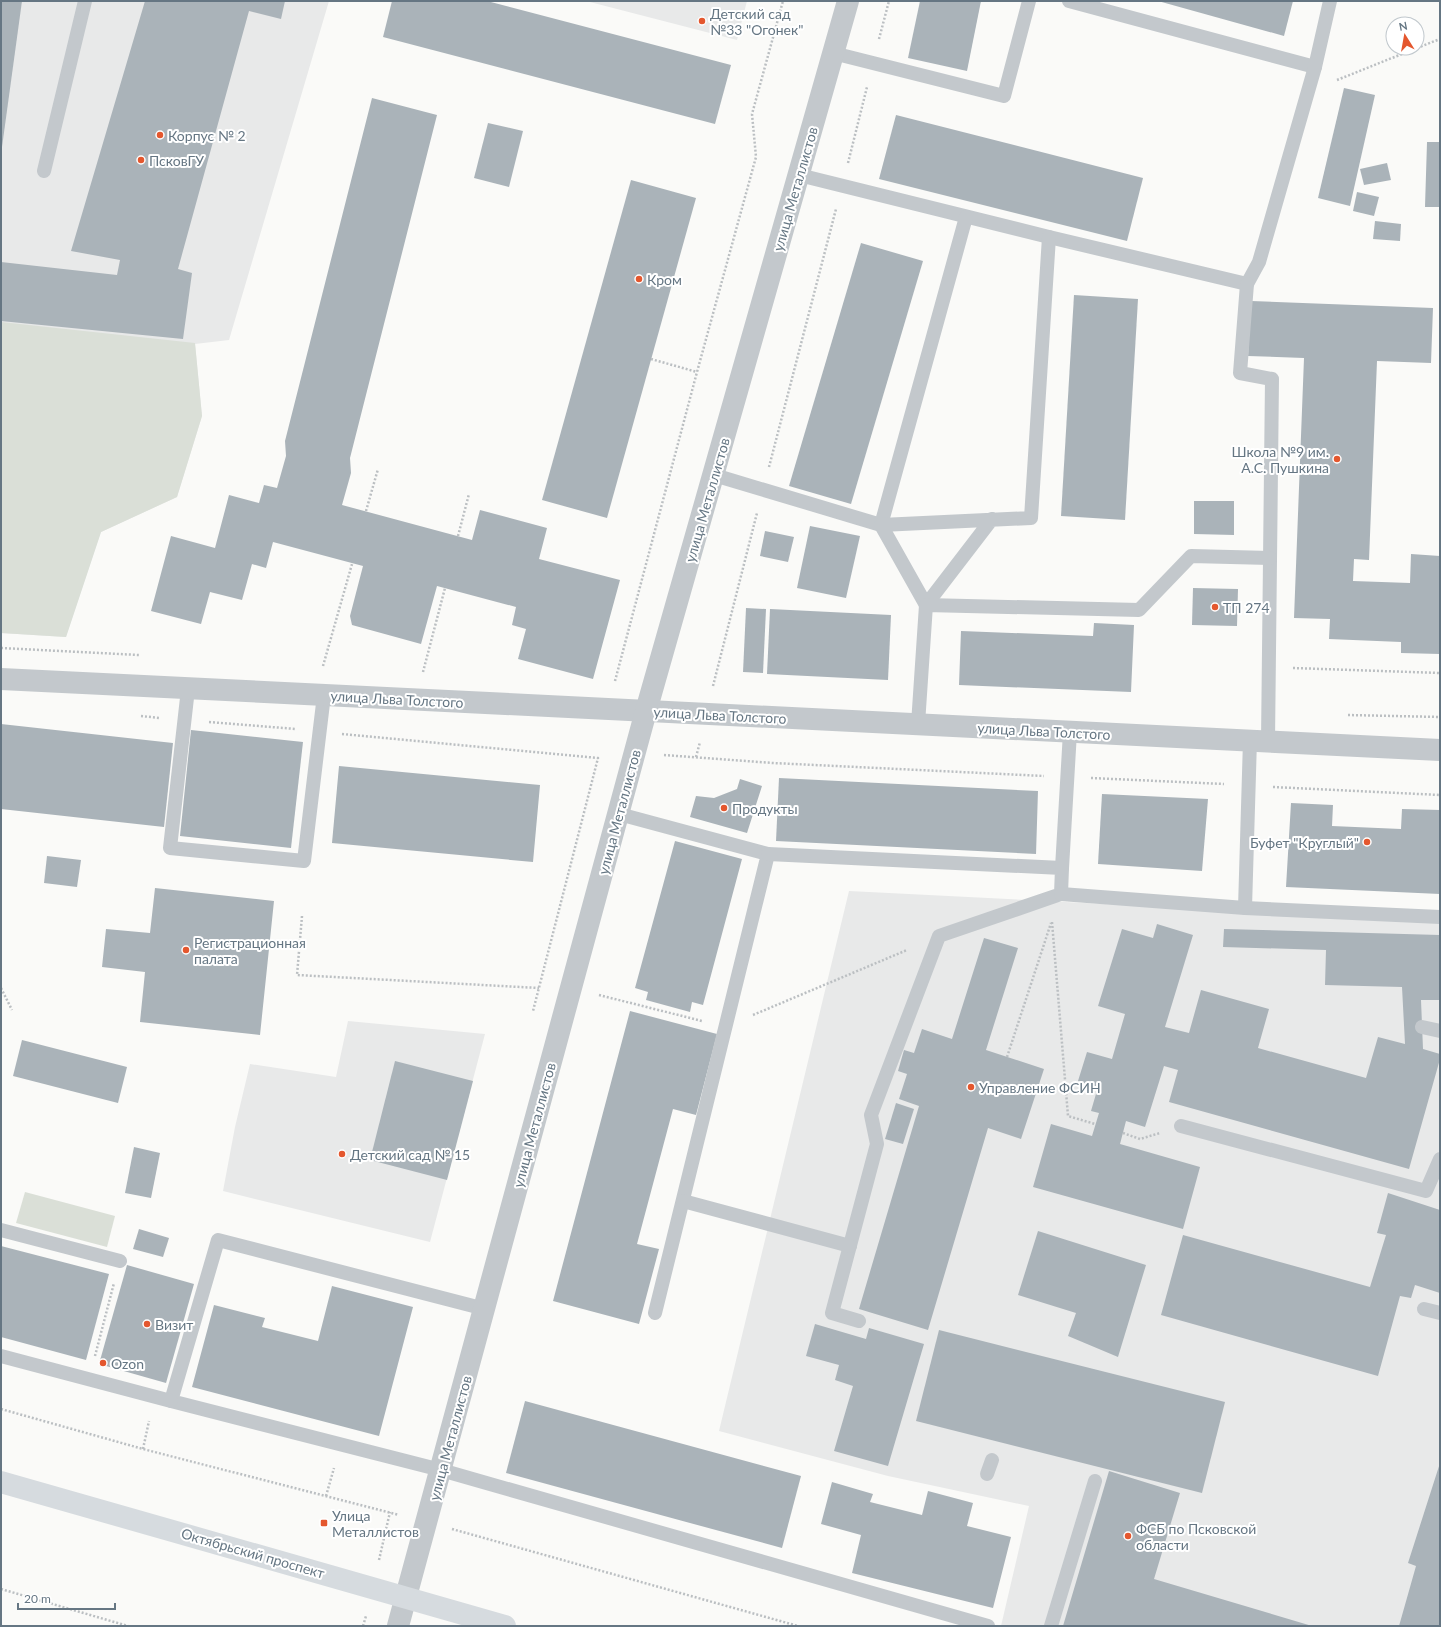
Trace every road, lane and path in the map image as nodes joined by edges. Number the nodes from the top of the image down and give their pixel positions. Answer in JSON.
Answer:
{"nodes":[{"id":1,"x":86,"y":1,"type":"edge"},
{"id":2,"x":783,"y":1,"type":"edge"},
{"id":3,"x":848,"y":1,"type":"edge"},
{"id":4,"x":1028,"y":1,"type":"edge"},
{"id":5,"x":1069,"y":1,"type":"edge"},
{"id":6,"x":1330,"y":1,"type":"edge"},
{"id":7,"x":1440,"y":39,"type":"edge"},
{"id":8,"x":1425,"y":45,"type":"edge"},
{"id":9,"x":833,"y":53,"type":"junction"},
{"id":10,"x":1397,"y":56,"type":"edge"},
{"id":11,"x":1314,"y":67,"type":"junction"},
{"id":12,"x":1307,"y":92,"type":"junction"},
{"id":13,"x":44,"y":171,"type":"dead end"},
{"id":14,"x":799,"y":176,"type":"junction"},
{"id":15,"x":966,"y":217,"type":"junction"},
{"id":16,"x":1048,"y":237,"type":"junction"},
{"id":17,"x":1248,"y":284,"type":"junction"},
{"id":18,"x":651,"y":359,"type":"dead end"},
{"id":19,"x":697,"y":372,"type":"junction"},
{"id":20,"x":378,"y":469,"type":"dead end"},
{"id":21,"x":714,"y":475,"type":"junction"},
{"id":22,"x":469,"y":494,"type":"dead end"},
{"id":23,"x":366,"y":512,"type":"dead end"},
{"id":24,"x":992,"y":519,"type":"junction"},
{"id":25,"x":881,"y":524,"type":"junction"},
{"id":26,"x":458,"y":536,"type":"dead end"},
{"id":27,"x":1270,"y":558,"type":"junction"},
{"id":28,"x":352,"y":564,"type":"dead end"},
{"id":29,"x":445,"y":588,"type":"dead end"},
{"id":30,"x":926,"y":605,"type":"junction"},
{"id":31,"x":1,"y":648,"type":"edge"},
{"id":32,"x":139,"y":656,"type":"dead end"},
{"id":33,"x":331,"y":666,"type":"dead end"},
{"id":34,"x":1269,"y":668,"type":"junction"},
{"id":35,"x":416,"y":671,"type":"dead end"},
{"id":36,"x":423,"y":672,"type":"junction"},
{"id":37,"x":431,"y":672,"type":"dead end"},
{"id":38,"x":1440,"y":673,"type":"edge"},
{"id":39,"x":1,"y":679,"type":"edge"},
{"id":40,"x":613,"y":688,"type":"dead end"},
{"id":41,"x":188,"y":689,"type":"junction"},
{"id":42,"x":324,"y":695,"type":"junction"},
{"id":43,"x":646,"y":711,"type":"junction"},
{"id":44,"x":136,"y":716,"type":"dead end"},
{"id":45,"x":184,"y":720,"type":"junction"},
{"id":46,"x":918,"y":724,"type":"junction"},
{"id":47,"x":319,"y":731,"type":"junction"},
{"id":48,"x":1070,"y":732,"type":"junction"},
{"id":49,"x":1259,"y":741,"type":"junction"},
{"id":50,"x":1440,"y":750,"type":"edge"},
{"id":51,"x":598,"y":758,"type":"junction"},
{"id":52,"x":634,"y":758,"type":"junction"},
{"id":53,"x":1067,"y":777,"type":"junction"},
{"id":54,"x":1249,"y":786,"type":"junction"},
{"id":55,"x":1440,"y":795,"type":"edge"},
{"id":56,"x":619,"y":814,"type":"junction"},
{"id":57,"x":768,"y":854,"type":"junction"},
{"id":58,"x":1062,"y":868,"type":"junction"},
{"id":59,"x":1060,"y":894,"type":"junction"},
{"id":60,"x":1245,"y":908,"type":"junction"},
{"id":61,"x":302,"y":916,"type":"dead end"},
{"id":62,"x":1440,"y":917,"type":"edge"},
{"id":63,"x":939,"y":936,"type":"junction"},
{"id":64,"x":1,"y":988,"type":"edge"},
{"id":65,"x":539,"y":988,"type":"junction"},
{"id":66,"x":599,"y":995,"type":"dead end"},
{"id":67,"x":12,"y":1010,"type":"dead end"},
{"id":68,"x":531,"y":1019,"type":"dead end"},
{"id":69,"x":725,"y":1027,"type":"junction"},
{"id":70,"x":1422,"y":1027,"type":"dead end"},
{"id":71,"x":1440,"y":1031,"type":"edge"},
{"id":72,"x":1007,"y":1057,"type":"dead end"},
{"id":73,"x":1095,"y":1124,"type":"dead end"},
{"id":74,"x":1181,"y":1126,"type":"joint"},
{"id":75,"x":1123,"y":1133,"type":"dead end"},
{"id":76,"x":1440,"y":1159,"type":"edge"},
{"id":77,"x":682,"y":1201,"type":"junction"},
{"id":78,"x":1,"y":1230,"type":"edge"},
{"id":79,"x":850,"y":1246,"type":"junction"},
{"id":80,"x":120,"y":1261,"type":"joint"},
{"id":81,"x":485,"y":1309,"type":"junction"},
{"id":82,"x":1424,"y":1309,"type":"dead end"},
{"id":83,"x":655,"y":1313,"type":"dead end"},
{"id":84,"x":1440,"y":1313,"type":"edge"},
{"id":85,"x":859,"y":1321,"type":"dead end"},
{"id":86,"x":1,"y":1356,"type":"edge"},
{"id":87,"x":88,"y":1380,"type":"junction"},
{"id":88,"x":155,"y":1397,"type":"junction"},
{"id":89,"x":171,"y":1401,"type":"junction"},
{"id":90,"x":1,"y":1409,"type":"edge"},
{"id":91,"x":341,"y":1445,"type":"junction"},
{"id":92,"x":143,"y":1449,"type":"junction"},
{"id":93,"x":992,"y":1460,"type":"dead end"},
{"id":94,"x":441,"y":1470,"type":"junction"},
{"id":95,"x":987,"y":1474,"type":"dead end"},
{"id":96,"x":1095,"y":1481,"type":"dead end"},
{"id":97,"x":1,"y":1482,"type":"edge"},
{"id":98,"x":326,"y":1496,"type":"junction"},
{"id":99,"x":428,"y":1522,"type":"junction"},
{"id":100,"x":1,"y":1588,"type":"edge"},
{"id":101,"x":406,"y":1598,"type":"junction"},
{"id":102,"x":128,"y":1626,"type":"edge"},
{"id":103,"x":398,"y":1626,"type":"edge"},
{"id":104,"x":505,"y":1626,"type":"edge"},
{"id":105,"x":798,"y":1626,"type":"edge"},
{"id":106,"x":988,"y":1626,"type":"edge"},
{"id":107,"x":1051,"y":1626,"type":"edge"}],
"edges":[{"from":1,"to":13,"type":"lane"},
{"from":2,"to":19,"type":"path"},
{"from":3,"to":9,"type":"street","name":"улица Металлистов"},
{"from":4,"to":9,"type":"lane"},
{"from":5,"to":11,"type":"lane"},
{"from":6,"to":11,"type":"lane"},
{"from":7,"to":8,"type":"path"},
{"from":9,"to":14,"type":"street","name":"улица Металлистов"},
{"from":10,"to":12,"type":"path"},
{"from":11,"to":12,"type":"lane"},
{"from":12,"to":17,"type":"lane"},
{"from":14,"to":15,"type":"lane"},
{"from":14,"to":21,"type":"street","name":"улица Металлистов"},
{"from":15,"to":16,"type":"lane"},
{"from":15,"to":25,"type":"lane"},
{"from":16,"to":17,"type":"lane"},
{"from":16,"to":24,"type":"lane"},
{"from":17,"to":27,"type":"lane"},
{"from":18,"to":19,"type":"path"},
{"from":19,"to":40,"type":"path"},
{"from":20,"to":23,"type":"path"},
{"from":21,"to":25,"type":"lane"},
{"from":21,"to":43,"type":"street","name":"улица Металлистов"},
{"from":22,"to":26,"type":"path"},
{"from":24,"to":25,"type":"lane"},
{"from":24,"to":30,"type":"lane"},
{"from":25,"to":30,"type":"lane"},
{"from":27,"to":30,"type":"lane"},
{"from":27,"to":34,"type":"lane"},
{"from":28,"to":33,"type":"path"},
{"from":29,"to":36,"type":"path"},
{"from":30,"to":46,"type":"lane"},
{"from":31,"to":32,"type":"path"},
{"from":34,"to":38,"type":"path"},
{"from":34,"to":49,"type":"lane"},
{"from":35,"to":36,"type":"path"},
{"from":36,"to":37,"type":"path"},
{"from":39,"to":41,"type":"street","name":"улица Льва Толстого"},
{"from":41,"to":42,"type":"street","name":"улица Льва Толстого"},
{"from":41,"to":45,"type":"lane"},
{"from":42,"to":43,"type":"street","name":"улица Льва Толстого"},
{"from":42,"to":47,"type":"lane"},
{"from":43,"to":46,"type":"street","name":"улица Льва Толстого"},
{"from":43,"to":52,"type":"street","name":"улица Металлистов"},
{"from":44,"to":45,"type":"path"},
{"from":45,"to":47,"type":"path"},
{"from":45,"to":47,"type":"lane"},
{"from":46,"to":48,"type":"street","name":"улица Льва Толстого"},
{"from":47,"to":51,"type":"path"},
{"from":48,"to":49,"type":"street","name":"улица Льва Толстого"},
{"from":48,"to":53,"type":"lane"},
{"from":49,"to":50,"type":"street","name":"улица Льва Толстого"},
{"from":49,"to":54,"type":"lane"},
{"from":51,"to":52,"type":"path"},
{"from":51,"to":65,"type":"path"},
{"from":52,"to":53,"type":"path"},
{"from":52,"to":56,"type":"street","name":"улица Металлистов"},
{"from":53,"to":54,"type":"path"},
{"from":53,"to":58,"type":"lane"},
{"from":54,"to":55,"type":"path"},
{"from":54,"to":60,"type":"lane"},
{"from":56,"to":57,"type":"lane"},
{"from":56,"to":81,"type":"street","name":"улица Металлистов"},
{"from":57,"to":58,"type":"lane"},
{"from":57,"to":69,"type":"lane"},
{"from":58,"to":59,"type":"lane"},
{"from":59,"to":60,"type":"lane"},
{"from":59,"to":63,"type":"lane"},
{"from":60,"to":62,"type":"lane"},
{"from":61,"to":65,"type":"path"},
{"from":63,"to":69,"type":"path"},
{"from":63,"to":79,"type":"lane"},
{"from":64,"to":67,"type":"path"},
{"from":65,"to":68,"type":"path"},
{"from":66,"to":69,"type":"path"},
{"from":69,"to":77,"type":"lane"},
{"from":70,"to":71,"type":"lane"},
{"from":72,"to":73,"type":"path"},
{"from":74,"to":75,"type":"path"},
{"from":74,"to":76,"type":"lane"},
{"from":77,"to":79,"type":"lane"},
{"from":77,"to":83,"type":"lane"},
{"from":78,"to":80,"type":"lane"},
{"from":79,"to":85,"type":"lane"},
{"from":80,"to":87,"type":"path"},
{"from":81,"to":89,"type":"lane"},
{"from":81,"to":94,"type":"street","name":"улица Металлистов"},
{"from":82,"to":84,"type":"lane"},
{"from":86,"to":87,"type":"lane"},
{"from":87,"to":88,"type":"lane"},
{"from":88,"to":89,"type":"lane"},
{"from":88,"to":92,"type":"path"},
{"from":89,"to":91,"type":"lane"},
{"from":90,"to":92,"type":"path"},
{"from":91,"to":94,"type":"lane"},
{"from":91,"to":98,"type":"path"},
{"from":92,"to":98,"type":"path"},
{"from":93,"to":95,"type":"lane"},
{"from":94,"to":99,"type":"street","name":"улица Металлистов"},
{"from":94,"to":106,"type":"lane"},
{"from":96,"to":107,"type":"lane"},
{"from":97,"to":101,"type":"main road","name":"Октябрьский проспект"},
{"from":98,"to":99,"type":"path"},
{"from":99,"to":101,"type":"street","name":"улица Металлистов"},
{"from":99,"to":105,"type":"path"},
{"from":100,"to":102,"type":"path"},
{"from":101,"to":103,"type":"street","name":"улица Металлистов"},
{"from":101,"to":104,"type":"main road","name":"Октябрьский проспект"}]}
